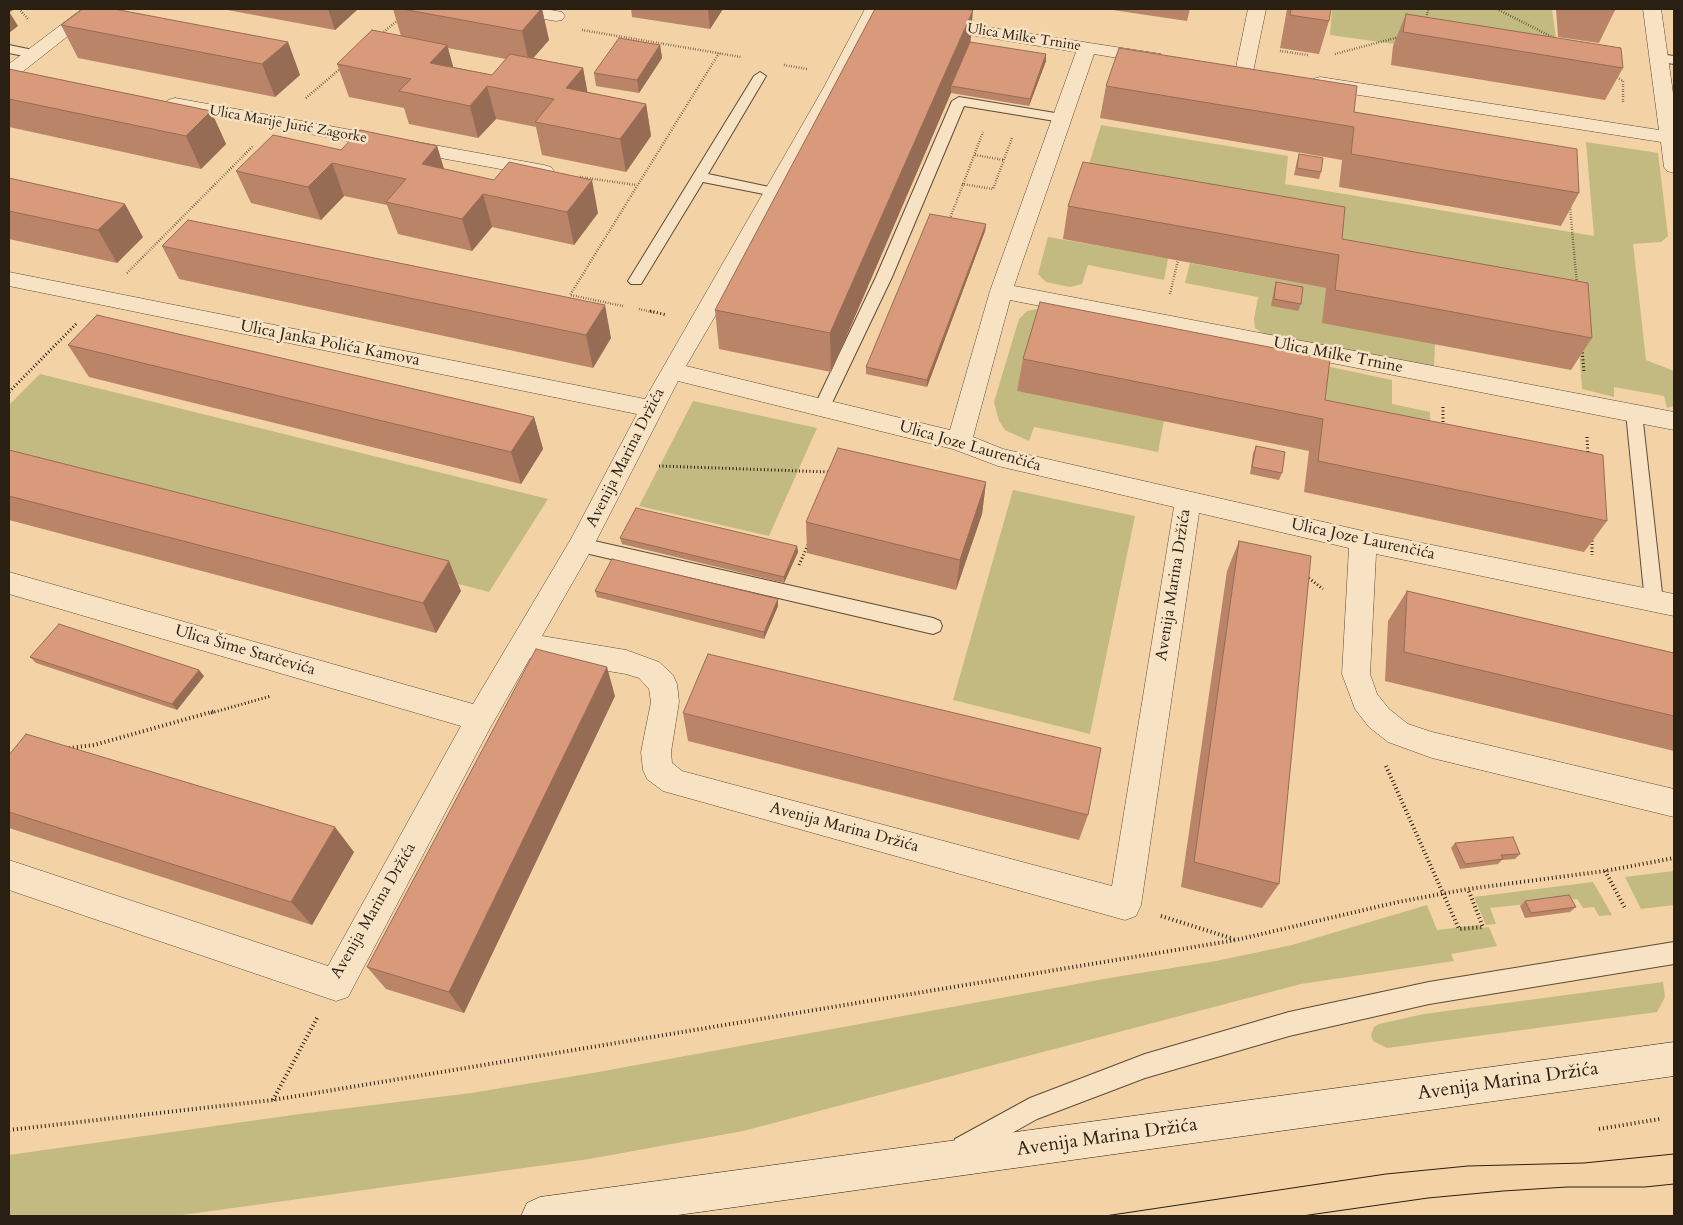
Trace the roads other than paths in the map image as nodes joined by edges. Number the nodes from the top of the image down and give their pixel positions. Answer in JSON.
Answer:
{"nodes":[{"id":1,"x":92,"y":9,"type":"edge"},
{"id":2,"x":514,"y":9,"type":"edge"},
{"id":3,"x":1258,"y":9,"type":"edge"},
{"id":4,"x":1652,"y":9,"type":"edge"},
{"id":5,"x":878,"y":13,"type":"edge"},
{"id":6,"x":556,"y":16,"type":"dead end"},
{"id":7,"x":916,"y":21,"type":"edge"},
{"id":8,"x":1087,"y":48,"type":"junction"},
{"id":9,"x":9,"y":49,"type":"edge"},
{"id":10,"x":34,"y":54,"type":"junction"},
{"id":11,"x":1667,"y":59,"type":"edge"},
{"id":12,"x":1176,"y":61,"type":"edge"},
{"id":13,"x":1225,"y":69,"type":"edge"},
{"id":14,"x":1244,"y":72,"type":"junction"},
{"id":15,"x":9,"y":73,"type":"edge"},
{"id":16,"x":1264,"y":75,"type":"edge"},
{"id":17,"x":31,"y":76,"type":"edge"},
{"id":18,"x":760,"y":76,"type":"dead end"},
{"id":19,"x":1304,"y":81,"type":"edge"},
{"id":20,"x":159,"y":101,"type":"edge"},
{"id":21,"x":1061,"y":118,"type":"junction"},
{"id":22,"x":1670,"y":138,"type":"junction"},
{"id":23,"x":1674,"y":167,"type":"edge"},
{"id":24,"x":568,"y":176,"type":"edge"},
{"id":25,"x":701,"y":177,"type":"junction"},
{"id":26,"x":774,"y":192,"type":"junction"},
{"id":27,"x":9,"y":278,"type":"edge"},
{"id":28,"x":636,"y":281,"type":"dead end"},
{"id":29,"x":1001,"y":291,"type":"junction"},
{"id":30,"x":672,"y":371,"type":"junction"},
{"id":31,"x":822,"y":407,"type":"junction"},
{"id":32,"x":652,"y":409,"type":"junction"},
{"id":33,"x":1634,"y":413,"type":"junction"},
{"id":34,"x":1674,"y":421,"type":"edge"},
{"id":35,"x":959,"y":441,"type":"junction"},
{"id":36,"x":1188,"y":501,"type":"junction"},
{"id":37,"x":1363,"y":541,"type":"junction"},
{"id":38,"x":581,"y":545,"type":"junction"},
{"id":39,"x":9,"y":583,"type":"edge"},
{"id":40,"x":1664,"y":603,"type":"edge"},
{"id":41,"x":932,"y":626,"type":"dead end"},
{"id":42,"x":524,"y":645,"type":"junction"},
{"id":43,"x":480,"y":719,"type":"junction"},
{"id":44,"x":1674,"y":803,"type":"edge"},
{"id":45,"x":9,"y":875,"type":"edge"},
{"id":46,"x":1674,"y":953,"type":"edge"},
{"id":47,"x":1674,"y":1059,"type":"edge"},
{"id":48,"x":943,"y":1160,"type":"junction"},
{"id":49,"x":540,"y":1216,"type":"edge"}],
"edges":[{"from":1,"to":10,"type":"street"},
{"from":2,"to":6,"type":"street"},
{"from":3,"to":14,"type":"street"},
{"from":4,"to":11,"type":"street"},
{"from":5,"to":26,"type":"street"},
{"from":7,"to":8,"type":"street","name":"Ulica Milke Trnine"},
{"from":8,"to":12,"type":"street","name":"Ulica Milke Trnine"},
{"from":8,"to":21,"type":"street","name":"Ulica Milke Trnine"},
{"from":9,"to":10,"type":"lane"},
{"from":10,"to":15,"type":"street"},
{"from":11,"to":22,"type":"street"},
{"from":13,"to":14,"type":"street"},
{"from":14,"to":16,"type":"street"},
{"from":15,"to":17,"type":"street"},
{"from":18,"to":25,"type":"lane"},
{"from":19,"to":22,"type":"street"},
{"from":20,"to":24,"type":"street","name":"Ulica Marije Jurić Zagorke"},
{"from":21,"to":29,"type":"street","name":"Ulica Milke Trnine"},
{"from":21,"to":31,"type":"lane"},
{"from":22,"to":23,"type":"street"},
{"from":25,"to":26,"type":"lane"},
{"from":25,"to":28,"type":"lane"},
{"from":26,"to":30,"type":"street"},
{"from":27,"to":32,"type":"street","name":"Ulica Janka Polića Kamova"},
{"from":29,"to":33,"type":"street","name":"Ulica Milke Trnine"},
{"from":29,"to":35,"type":"street","name":"Ulica Milke Trnine"},
{"from":30,"to":31,"type":"street","name":"Ulica Joze Laurenčića"},
{"from":30,"to":32,"type":"street","name":"Avenija Marina Držića"},
{"from":31,"to":35,"type":"street","name":"Ulica Joze Laurenčića"},
{"from":32,"to":38,"type":"street","name":"Avenija Marina Držića"},
{"from":33,"to":34,"type":"street","name":"Ulica Milke Trnine"},
{"from":33,"to":40,"type":"lane"},
{"from":35,"to":36,"type":"street","name":"Ulica Joze Laurenčića"},
{"from":36,"to":37,"type":"street","name":"Ulica Joze Laurenčića"},
{"from":36,"to":42,"type":"street","name":"Avenija Marina Držića"},
{"from":37,"to":40,"type":"street","name":"Ulica Joze Laurenčića"},
{"from":37,"to":44,"type":"street"},
{"from":38,"to":41,"type":"lane","name":"Avenija Marina Držića"},
{"from":38,"to":42,"type":"street","name":"Avenija Marina Držića"},
{"from":39,"to":43,"type":"street","name":"Ulica Šime Starčevića"},
{"from":42,"to":43,"type":"street","name":"Avenija Marina Držića"},
{"from":43,"to":45,"type":"street","name":"Avenija Marina Držića"},
{"from":46,"to":48,"type":"lane"},
{"from":47,"to":48,"type":"street","name":"Avenija Marina Držića"},
{"from":48,"to":49,"type":"street","name":"Avenija Marina Držića"}]}
